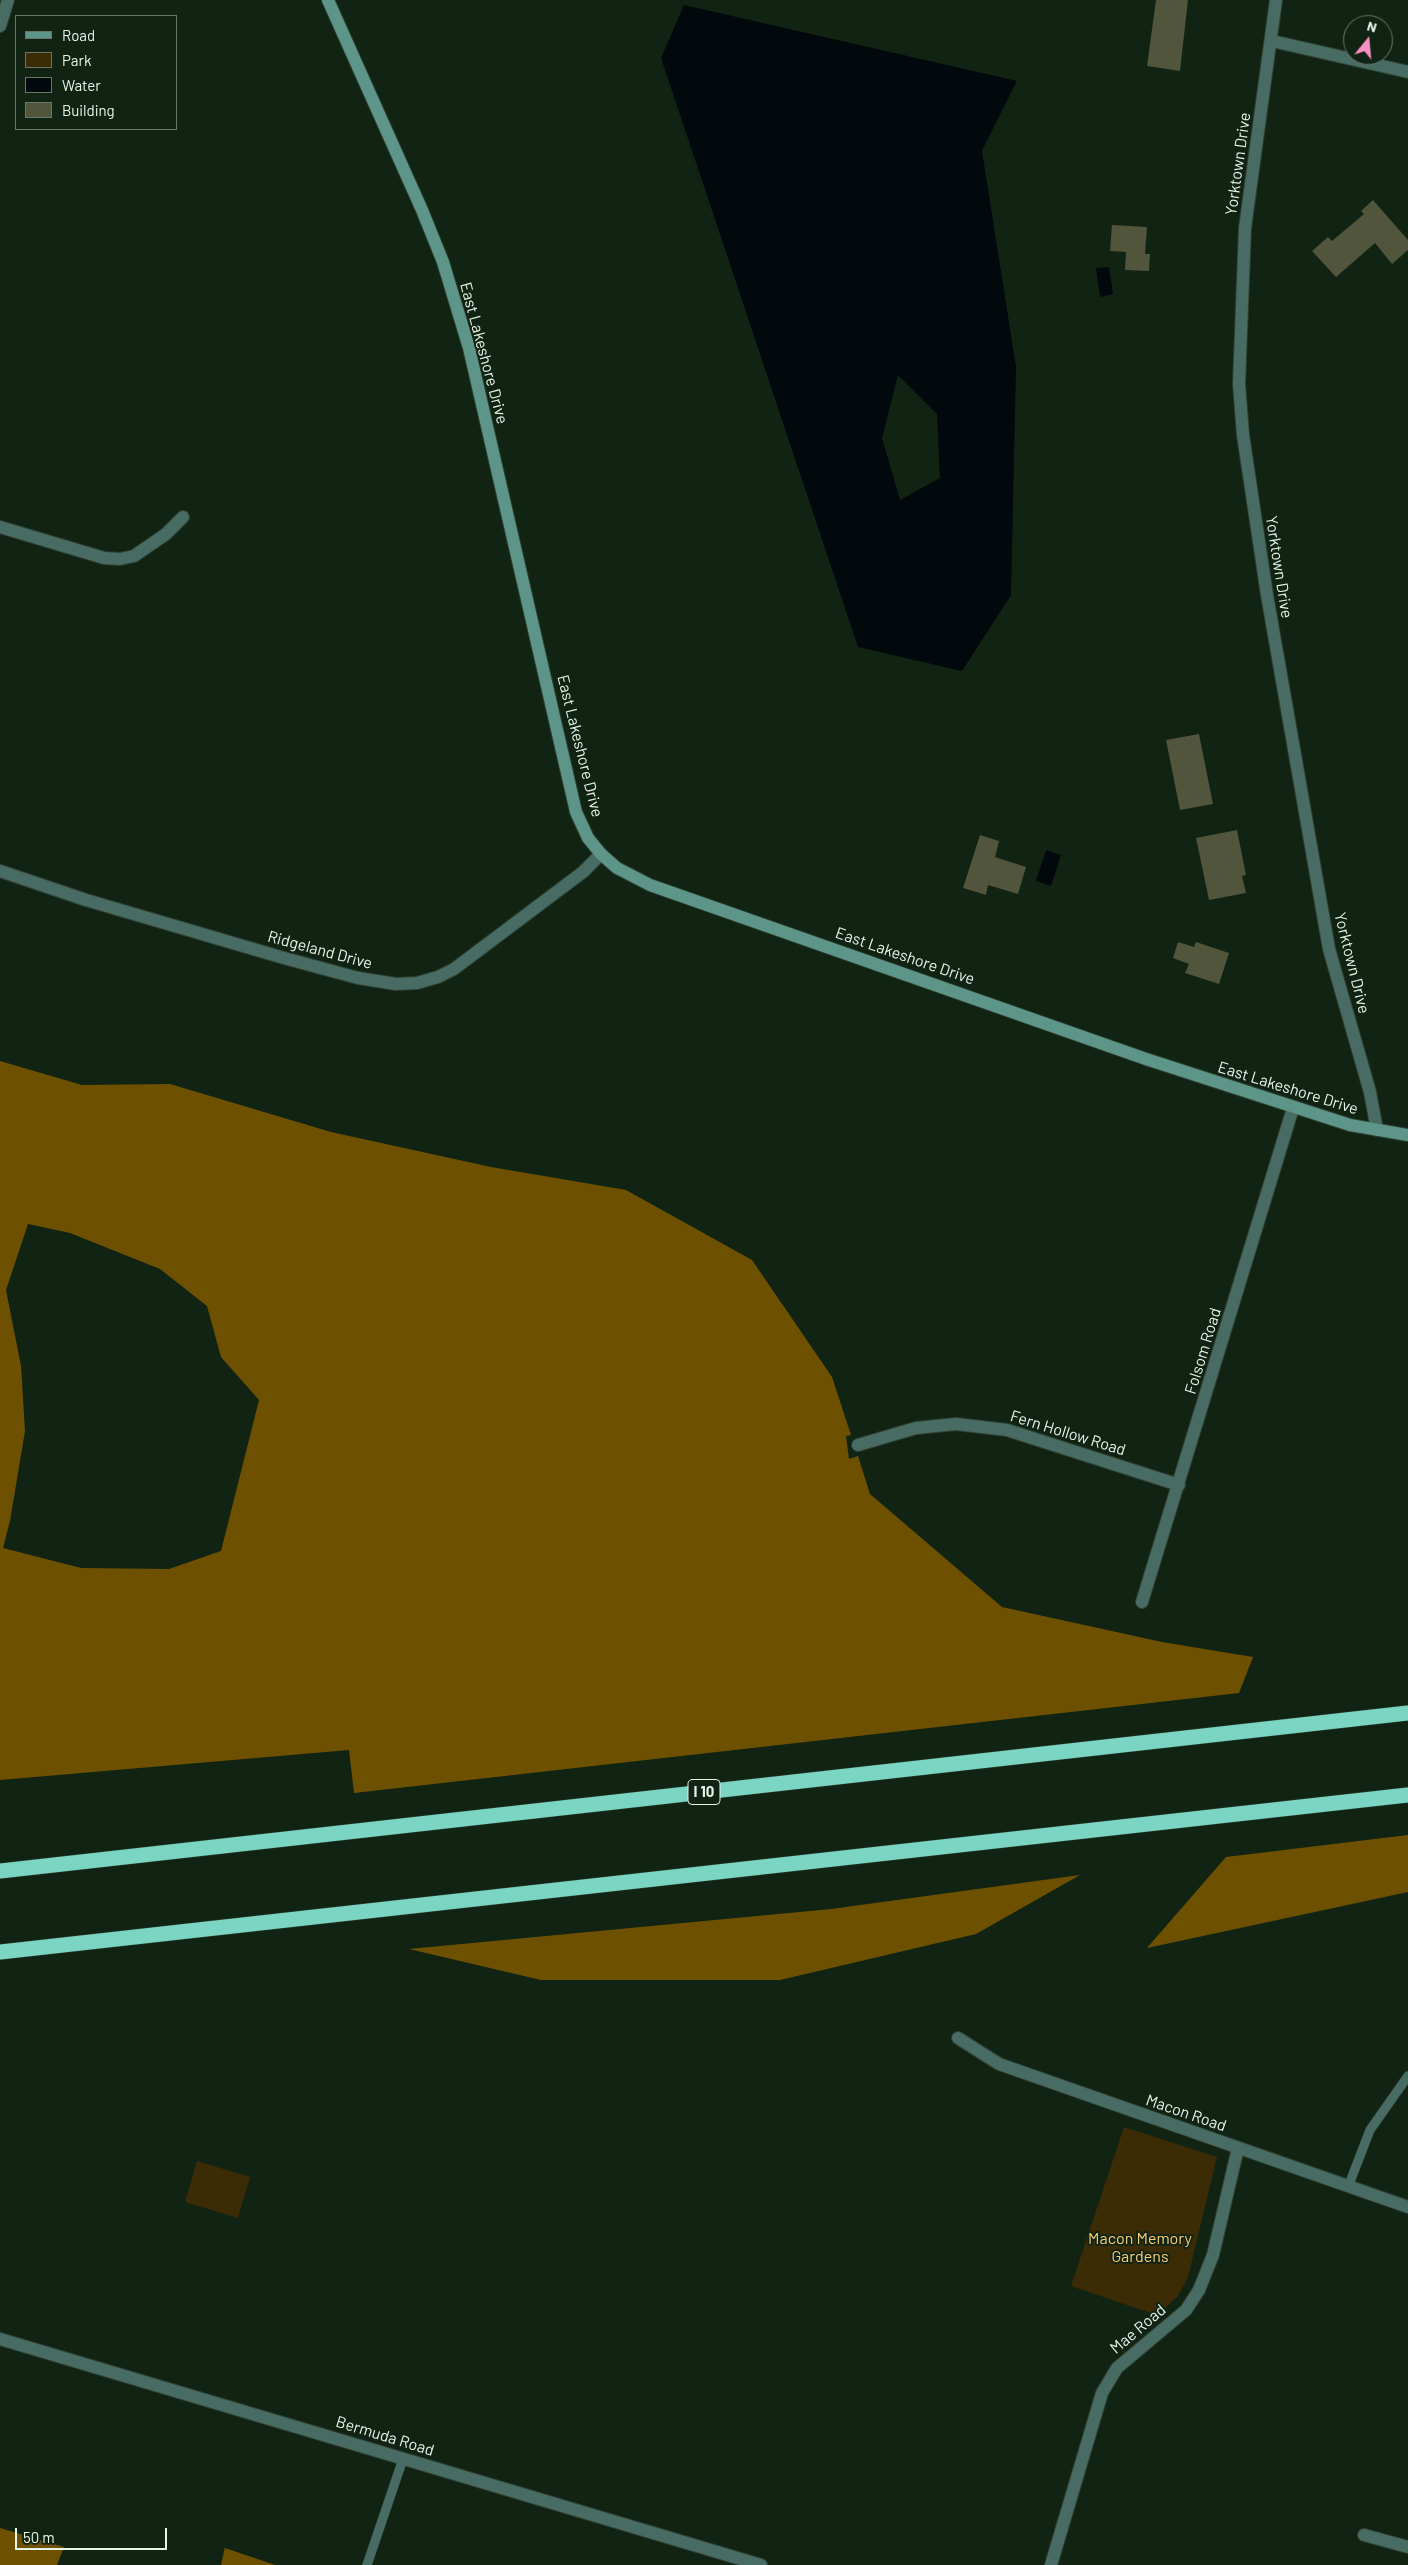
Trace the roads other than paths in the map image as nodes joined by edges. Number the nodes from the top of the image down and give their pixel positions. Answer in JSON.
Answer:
{"nodes":[{"id":1,"x":8,"y":0,"type":"edge"},
{"id":2,"x":328,"y":0,"type":"edge"},
{"id":3,"x":1276,"y":0,"type":"edge"},
{"id":4,"x":0,"y":26,"type":"edge"},
{"id":5,"x":1272,"y":41,"type":"junction"},
{"id":6,"x":1408,"y":72,"type":"edge"},
{"id":7,"x":183,"y":517,"type":"dead end"},
{"id":8,"x":0,"y":527,"type":"edge"},
{"id":9,"x":601,"y":854,"type":"junction"},
{"id":10,"x":0,"y":871,"type":"edge"},
{"id":11,"x":1293,"y":1108,"type":"junction"},
{"id":12,"x":1377,"y":1130,"type":"junction"},
{"id":13,"x":1408,"y":1135,"type":"edge"},
{"id":14,"x":858,"y":1445,"type":"dead end"},
{"id":15,"x":1179,"y":1485,"type":"junction"},
{"id":16,"x":1142,"y":1602,"type":"dead end"},
{"id":17,"x":1408,"y":1713,"type":"edge"},
{"id":18,"x":1408,"y":1795,"type":"edge"},
{"id":19,"x":0,"y":1871,"type":"edge"},
{"id":20,"x":0,"y":1952,"type":"edge"},
{"id":21,"x":958,"y":2038,"type":"dead end"},
{"id":22,"x":1408,"y":2076,"type":"edge"},
{"id":23,"x":1238,"y":2148,"type":"junction"},
{"id":24,"x":1348,"y":2186,"type":"junction"},
{"id":25,"x":1408,"y":2207,"type":"edge"},
{"id":26,"x":0,"y":2339,"type":"edge"},
{"id":27,"x":403,"y":2459,"type":"junction"},
{"id":28,"x":1364,"y":2535,"type":"dead end"},
{"id":29,"x":1408,"y":2547,"type":"edge"},
{"id":30,"x":367,"y":2565,"type":"edge"},
{"id":31,"x":761,"y":2565,"type":"edge"},
{"id":32,"x":1051,"y":2565,"type":"edge"}],
"edges":[{"from":1,"to":4,"type":"street"},
{"from":2,"to":9,"type":"street","name":"East Lakeshore Drive"},
{"from":3,"to":5,"type":"street","name":"Yorktown Drive"},
{"from":5,"to":6,"type":"street"},
{"from":5,"to":12,"type":"street","name":"Yorktown Drive"},
{"from":7,"to":8,"type":"street"},
{"from":9,"to":10,"type":"street","name":"Ridgeland Drive"},
{"from":9,"to":11,"type":"street","name":"East Lakeshore Drive"},
{"from":11,"to":12,"type":"street","name":"East Lakeshore Drive"},
{"from":11,"to":15,"type":"street","name":"Folsom Road"},
{"from":12,"to":13,"type":"street","name":"East Lakeshore Drive"},
{"from":14,"to":15,"type":"street","name":"Fern Hollow Road"},
{"from":15,"to":16,"type":"street","name":"Folsom Road"},
{"from":17,"to":19,"type":"highway","number":"I 10"},
{"from":18,"to":20,"type":"highway"},
{"from":21,"to":23,"type":"street","name":"Macon Road"},
{"from":22,"to":24,"type":"lane"},
{"from":23,"to":24,"type":"street","name":"Macon Road"},
{"from":23,"to":32,"type":"street","name":"Mae Road"},
{"from":24,"to":25,"type":"street","name":"Macon Road"},
{"from":26,"to":27,"type":"street","name":"Bermuda Road"},
{"from":27,"to":30,"type":"lane"},
{"from":27,"to":31,"type":"street","name":"Bermuda Road"},
{"from":28,"to":29,"type":"street"}]}
